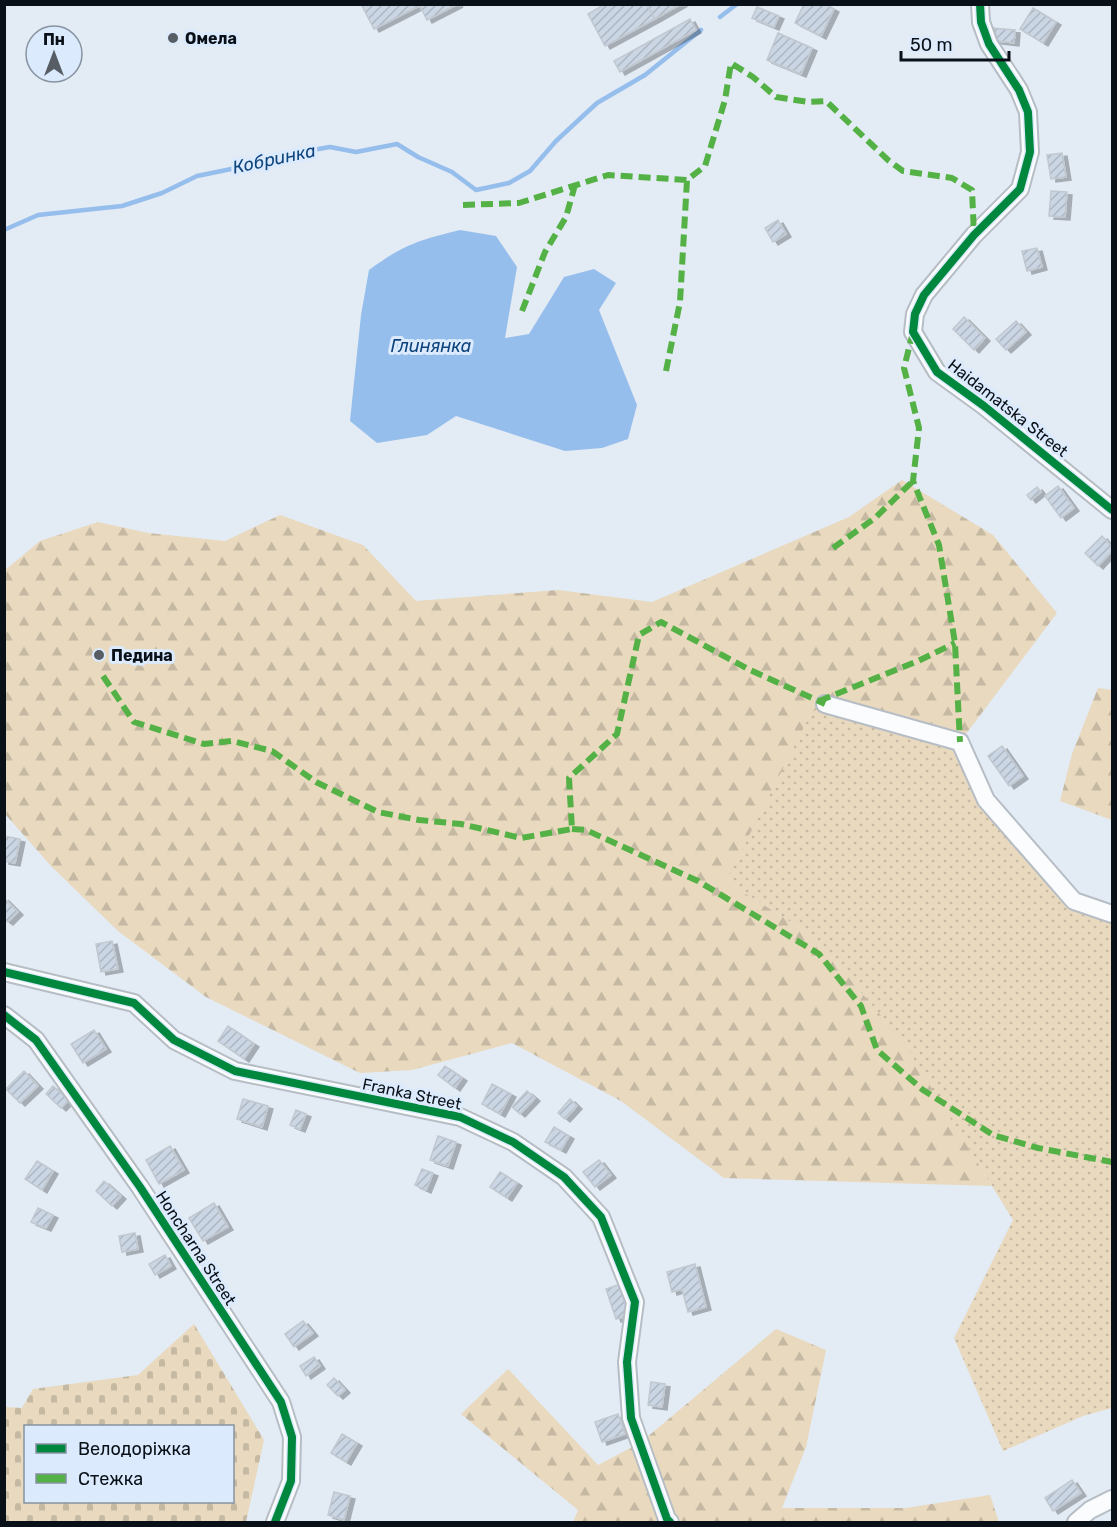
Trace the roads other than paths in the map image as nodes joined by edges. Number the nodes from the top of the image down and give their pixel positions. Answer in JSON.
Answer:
{"nodes":[{"id":1,"x":980,"y":4,"type":"edge"},
{"id":2,"x":1113,"y":510,"type":"edge"},
{"id":3,"x":825,"y":704,"type":"dead end"},
{"id":4,"x":1113,"y":914,"type":"edge"},
{"id":5,"x":4,"y":972,"type":"edge"},
{"id":6,"x":4,"y":1015,"type":"edge"},
{"id":7,"x":1113,"y":1499,"type":"edge"},
{"id":8,"x":667,"y":1521,"type":"edge"},
{"id":9,"x":275,"y":1522,"type":"edge"},
{"id":10,"x":1076,"y":1522,"type":"edge"}],
"edges":[{"from":1,"to":2,"type":"street","name":"Haidamatska Street"},
{"from":3,"to":4,"type":"street"},
{"from":5,"to":8,"type":"street","name":"Franka Street"},
{"from":6,"to":9,"type":"street","name":"Honcharna Street"},
{"from":7,"to":10,"type":"street"}]}
